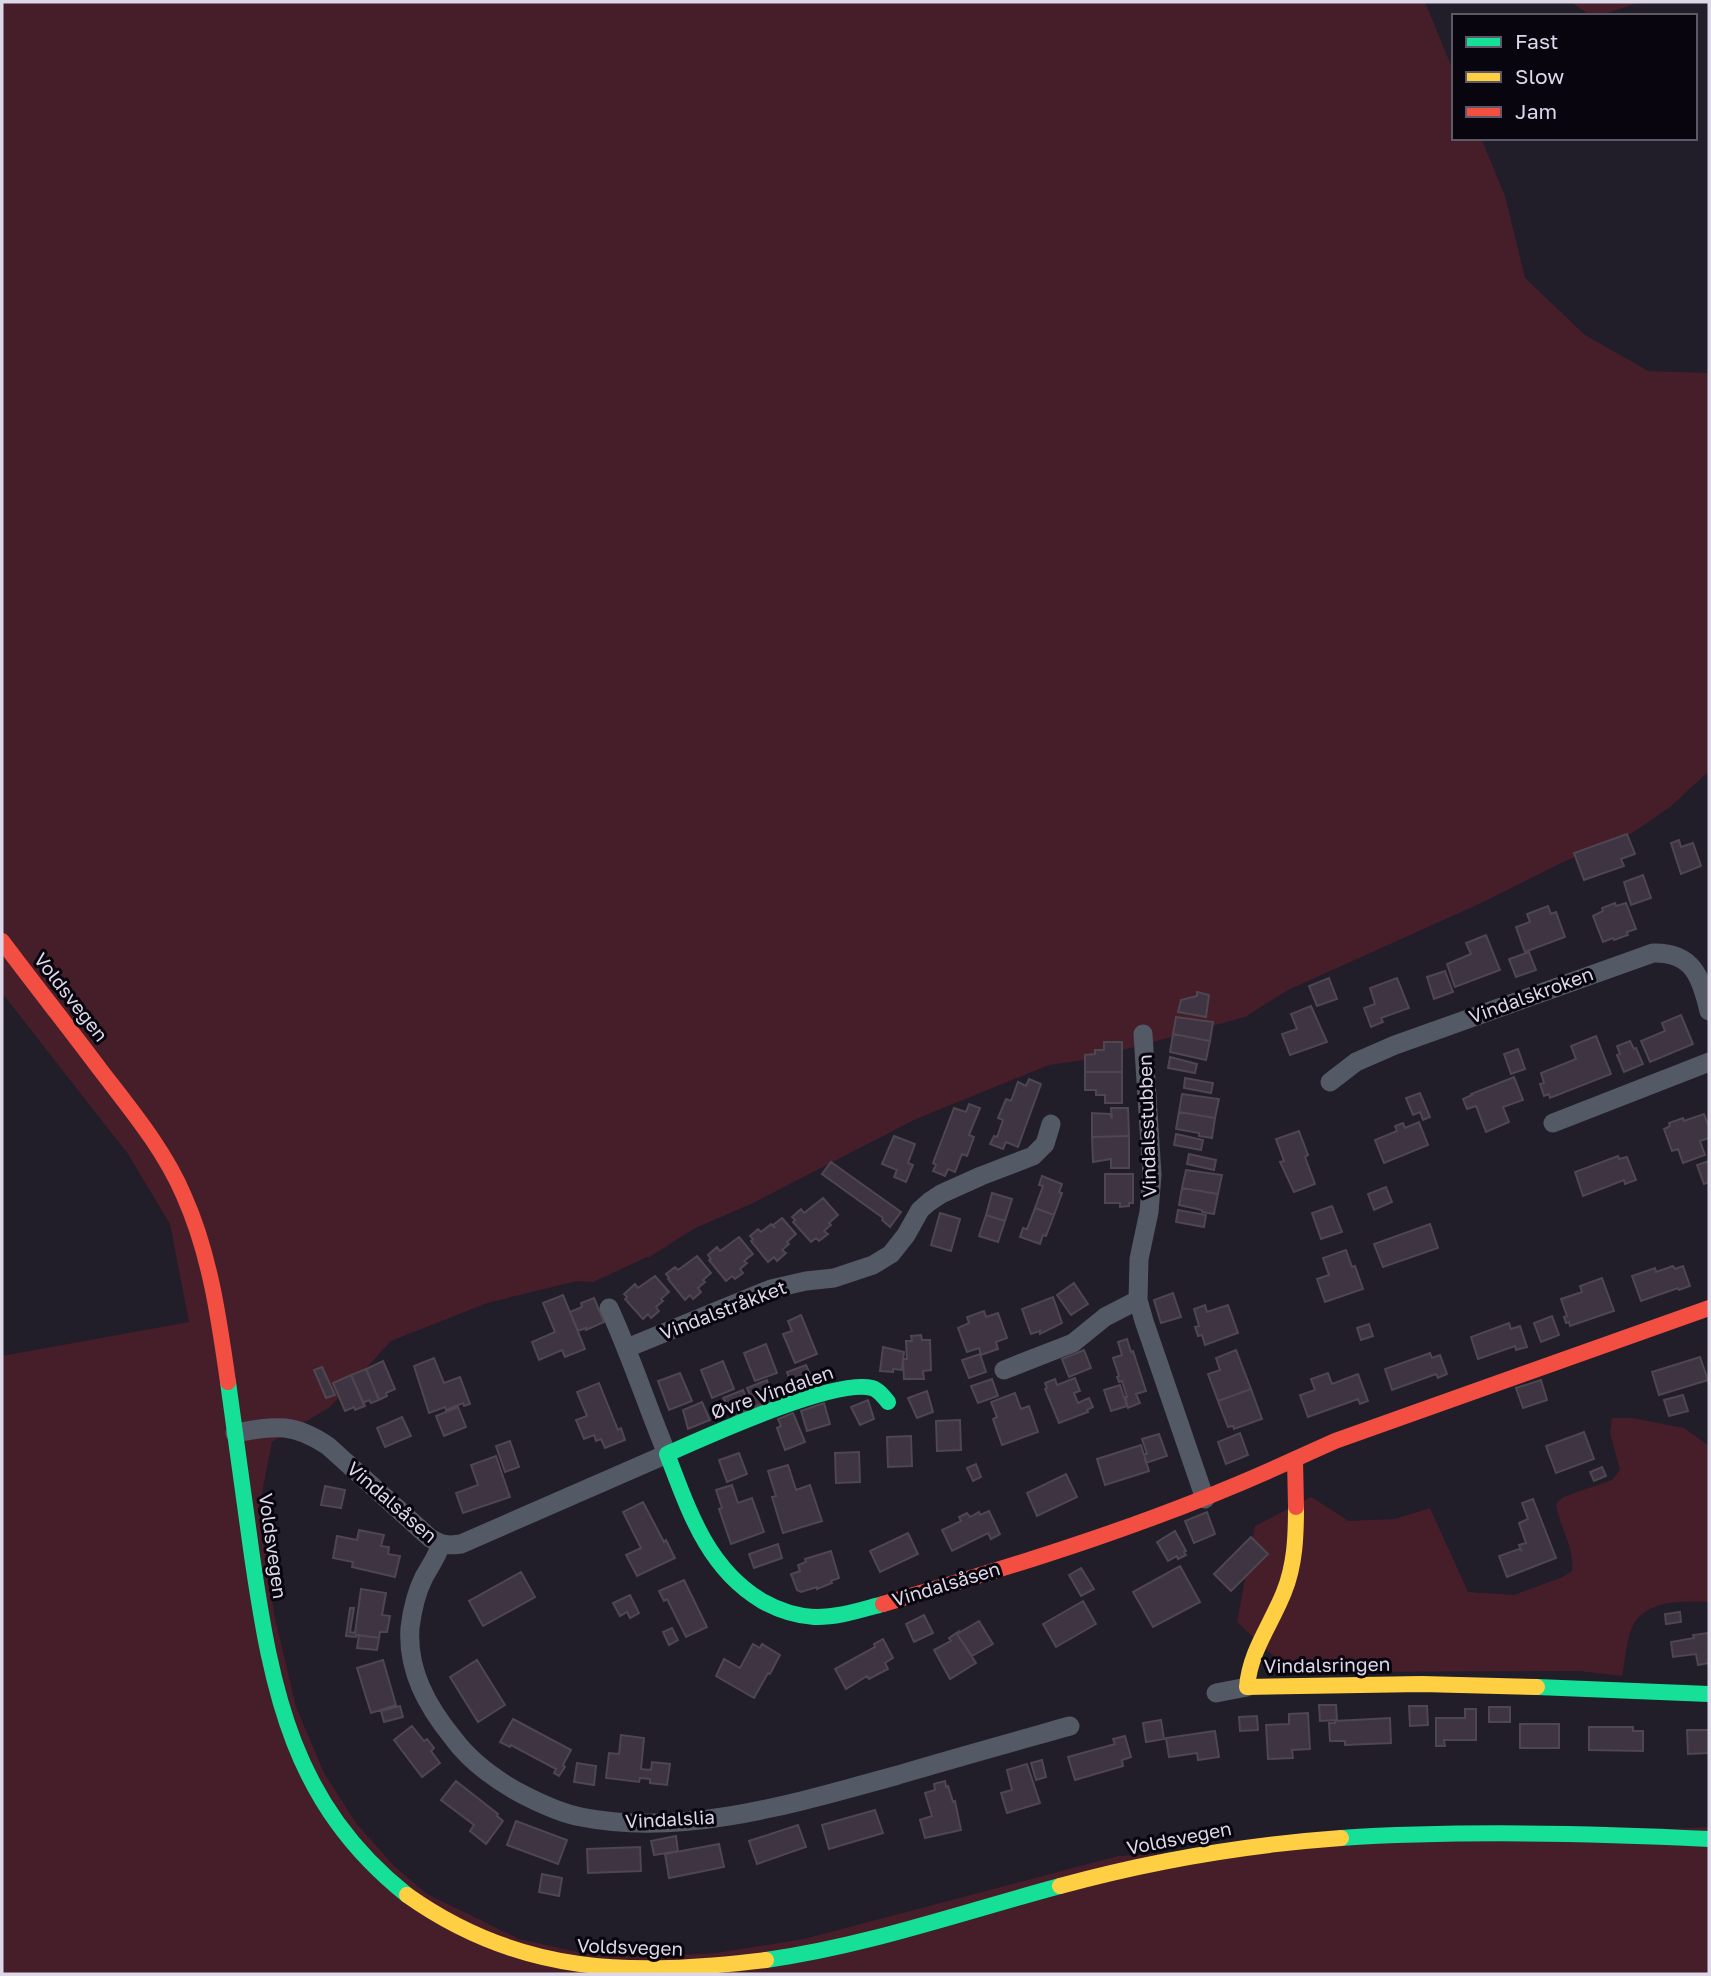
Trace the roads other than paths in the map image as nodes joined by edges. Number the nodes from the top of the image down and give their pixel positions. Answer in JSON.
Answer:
{"nodes":[{"id":1,"x":2,"y":941,"type":"edge"},
{"id":2,"x":1709,"y":1012,"type":"edge"},
{"id":3,"x":1143,"y":1034,"type":"dead end"},
{"id":4,"x":1709,"y":1062,"type":"edge"},
{"id":5,"x":1330,"y":1082,"type":"dead end"},
{"id":6,"x":1553,"y":1123,"type":"dead end"},
{"id":7,"x":1051,"y":1124,"type":"dead end"},
{"id":8,"x":1138,"y":1300,"type":"junction"},
{"id":9,"x":609,"y":1308,"type":"dead end"},
{"id":10,"x":1709,"y":1308,"type":"edge"},
{"id":11,"x":627,"y":1348,"type":"junction"},
{"id":12,"x":1004,"y":1370,"type":"dead end"},
{"id":13,"x":888,"y":1402,"type":"dead end"},
{"id":14,"x":234,"y":1433,"type":"junction"},
{"id":15,"x":667,"y":1454,"type":"junction"},
{"id":16,"x":1295,"y":1459,"type":"junction"},
{"id":17,"x":1205,"y":1499,"type":"junction"},
{"id":18,"x":440,"y":1544,"type":"junction"},
{"id":19,"x":1247,"y":1687,"type":"junction"},
{"id":20,"x":1216,"y":1693,"type":"dead end"},
{"id":21,"x":1709,"y":1694,"type":"edge"},
{"id":22,"x":1070,"y":1726,"type":"dead end"},
{"id":23,"x":1709,"y":1839,"type":"edge"}],
"edges":[{"from":1,"to":14,"type":"main road","name":"Voldsvegen"},
{"from":2,"to":5,"type":"street","name":"Vindalskroken"},
{"from":3,"to":8,"type":"street","name":"Vindalsstubben"},
{"from":4,"to":6,"type":"street"},
{"from":7,"to":11,"type":"street","name":"Vindalstråkket"},
{"from":8,"to":12,"type":"street"},
{"from":8,"to":17,"type":"street","name":"Vindalsstubben"},
{"from":9,"to":11,"type":"street","name":"Vindalsåsen"},
{"from":10,"to":16,"type":"main road"},
{"from":11,"to":15,"type":"street","name":"Vindalsåsen"},
{"from":13,"to":15,"type":"main road","name":"Øvre Vindalen"},
{"from":14,"to":18,"type":"street","name":"Vindalsåsen"},
{"from":14,"to":23,"type":"main road","name":"Voldsvegen"},
{"from":15,"to":17,"type":"main road","name":"Vindalsåsen"},
{"from":15,"to":18,"type":"street","name":"Vindalsåsen"},
{"from":16,"to":17,"type":"main road","name":"Vindalsåsen"},
{"from":16,"to":19,"type":"main road","name":"Vindalsringen"},
{"from":18,"to":22,"type":"street","name":"Vindalslia"},
{"from":19,"to":20,"type":"street"},
{"from":19,"to":21,"type":"main road","name":"Vindalsringen"}]}
